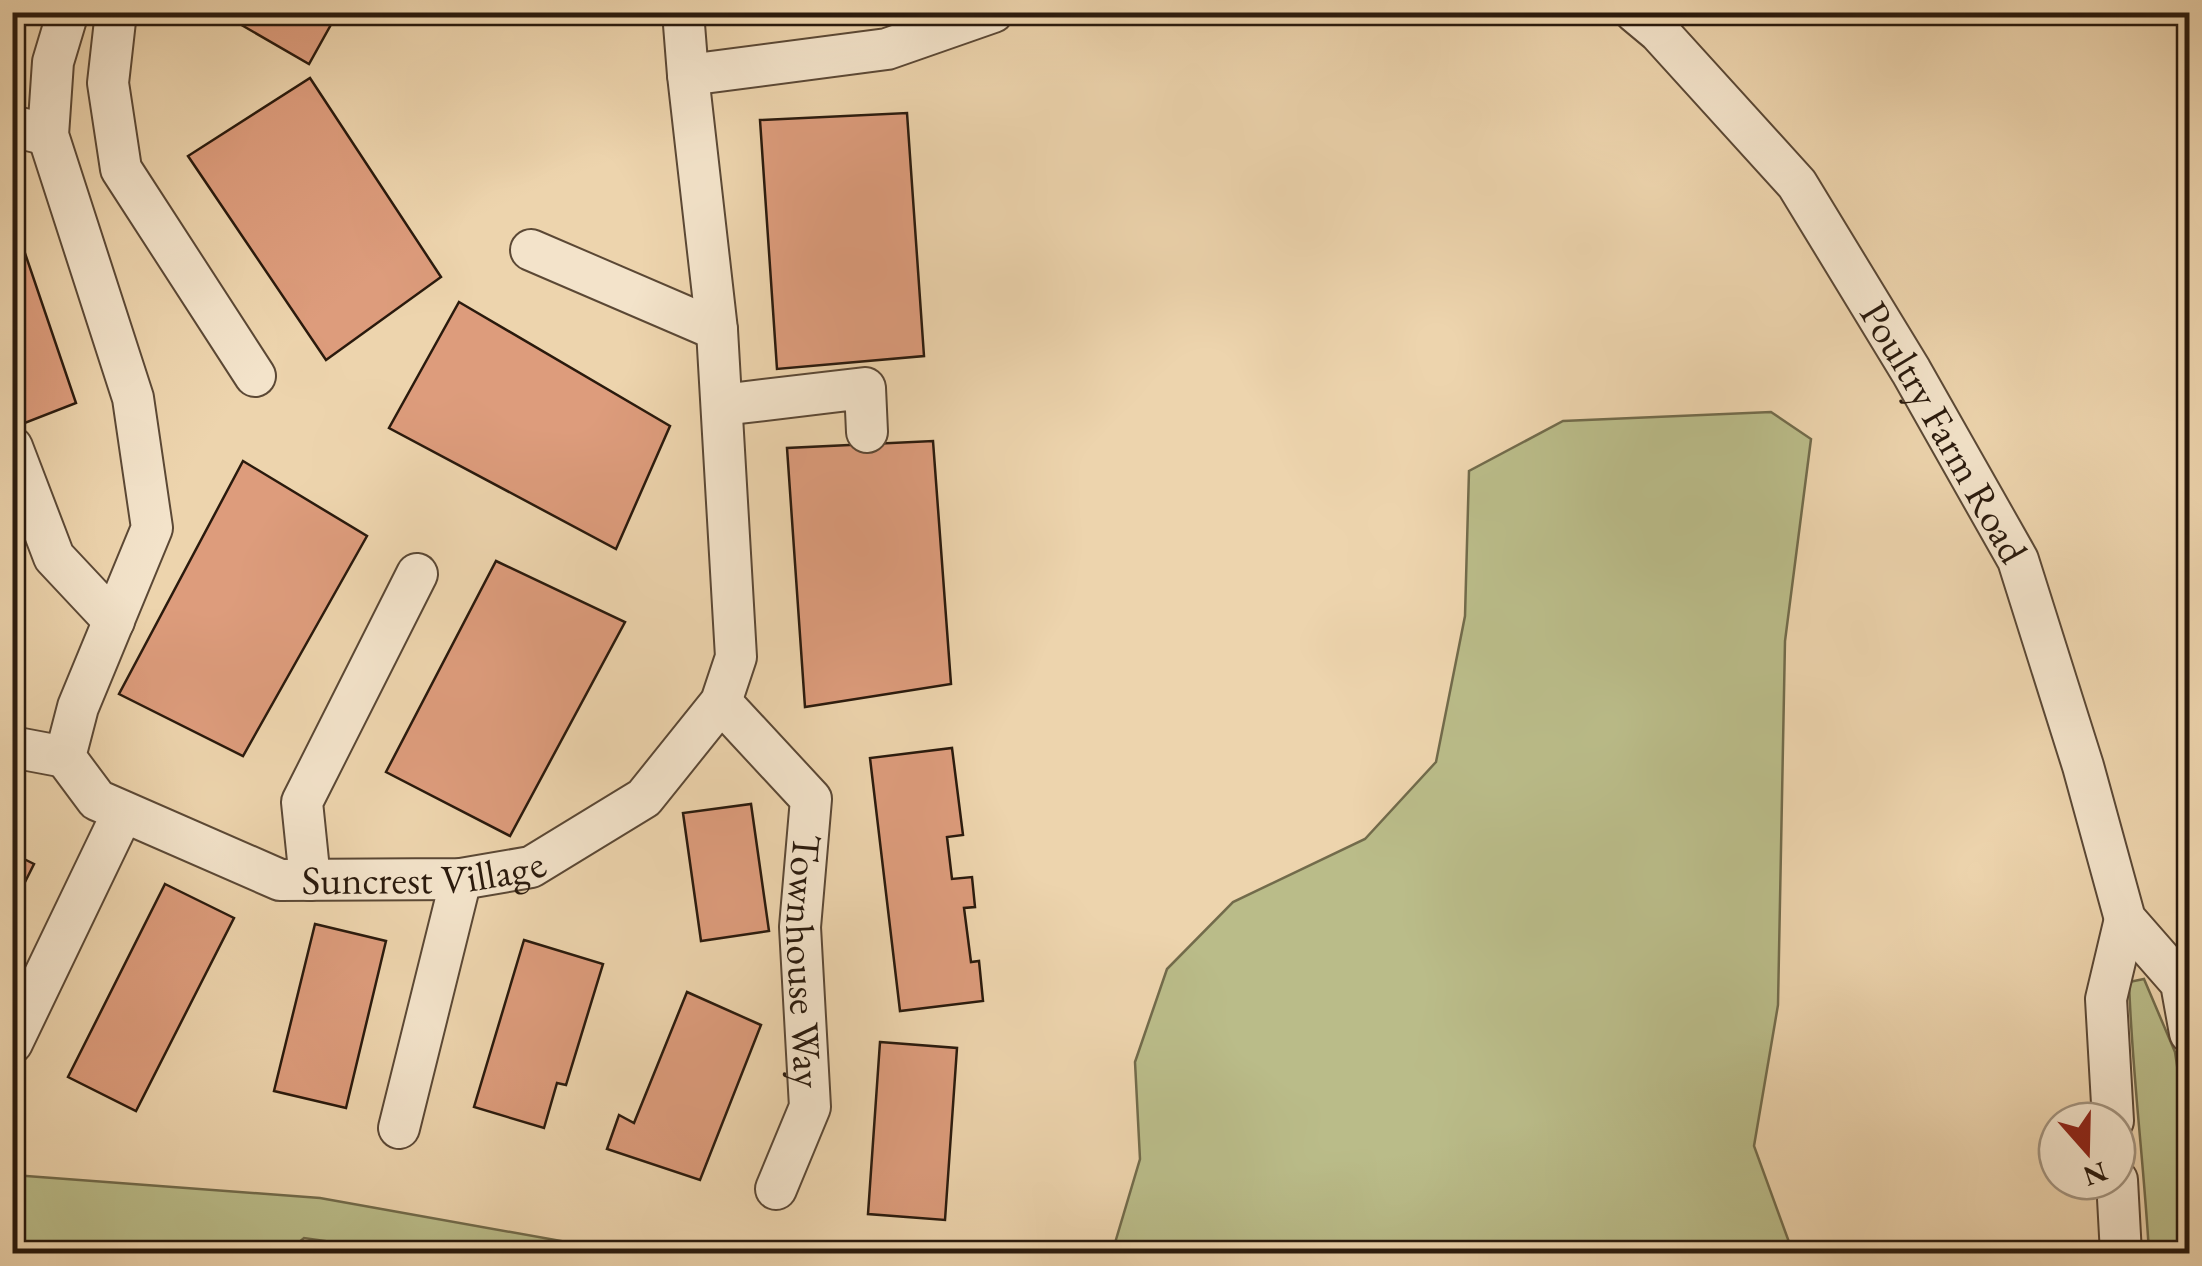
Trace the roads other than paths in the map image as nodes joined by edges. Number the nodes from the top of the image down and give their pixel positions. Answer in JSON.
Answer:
{"nodes":[{"id":1,"x":68,"y":12,"type":"edge"},
{"id":2,"x":116,"y":12,"type":"edge"},
{"id":3,"x":684,"y":12,"type":"edge"},
{"id":4,"x":993,"y":12,"type":"edge"},
{"id":5,"x":1635,"y":12,"type":"edge"},
{"id":6,"x":688,"y":75,"type":"junction"},
{"id":7,"x":30,"y":131,"type":"edge"},
{"id":8,"x":531,"y":250,"type":"dead end"},
{"id":9,"x":718,"y":330,"type":"junction"},
{"id":10,"x":254,"y":376,"type":"dead end"},
{"id":11,"x":722,"y":405,"type":"junction"},
{"id":12,"x":868,"y":432,"type":"dead end"},
{"id":13,"x":12,"y":447,"type":"edge"},
{"id":14,"x":418,"y":574,"type":"dead end"},
{"id":15,"x":114,"y":622,"type":"junction"},
{"id":16,"x":721,"y":702,"type":"junction"},
{"id":17,"x":12,"y":747,"type":"edge"},
{"id":18,"x":65,"y":756,"type":"junction"},
{"id":19,"x":122,"y":812,"type":"junction"},
{"id":20,"x":462,"y":879,"type":"junction"},
{"id":21,"x":310,"y":880,"type":"junction"},
{"id":22,"x":2125,"y":919,"type":"junction"},
{"id":23,"x":2190,"y":1032,"type":"edge"},
{"id":24,"x":12,"y":1043,"type":"edge"},
{"id":25,"x":2113,"y":1101,"type":"edge"},
{"id":26,"x":399,"y":1128,"type":"dead end"},
{"id":27,"x":776,"y":1189,"type":"dead end"},
{"id":28,"x":2118,"y":1201,"type":"edge"},
{"id":29,"x":2122,"y":1254,"type":"edge"}],
"edges":[{"from":1,"to":7,"type":"street"},
{"from":2,"to":10,"type":"street"},
{"from":3,"to":6,"type":"street","name":"Suncrest Village"},
{"from":4,"to":6,"type":"street"},
{"from":5,"to":22,"type":"street","name":"Poultry Farm Road"},
{"from":6,"to":9,"type":"street","name":"Suncrest Village"},
{"from":7,"to":15,"type":"street"},
{"from":8,"to":9,"type":"street"},
{"from":9,"to":11,"type":"street","name":"Suncrest Village"},
{"from":11,"to":12,"type":"street"},
{"from":11,"to":16,"type":"street","name":"Suncrest Village"},
{"from":13,"to":15,"type":"street"},
{"from":14,"to":21,"type":"street"},
{"from":15,"to":18,"type":"street"},
{"from":16,"to":20,"type":"street","name":"Suncrest Village"},
{"from":16,"to":27,"type":"street","name":"Townhouse Way"},
{"from":17,"to":18,"type":"street"},
{"from":18,"to":19,"type":"street","name":"Suncrest Village"},
{"from":19,"to":21,"type":"street","name":"Suncrest Village"},
{"from":19,"to":24,"type":"street"},
{"from":20,"to":21,"type":"street","name":"Suncrest Village"},
{"from":20,"to":26,"type":"street"},
{"from":22,"to":23,"type":"street"},
{"from":22,"to":25,"type":"street"},
{"from":28,"to":29,"type":"street"}]}
